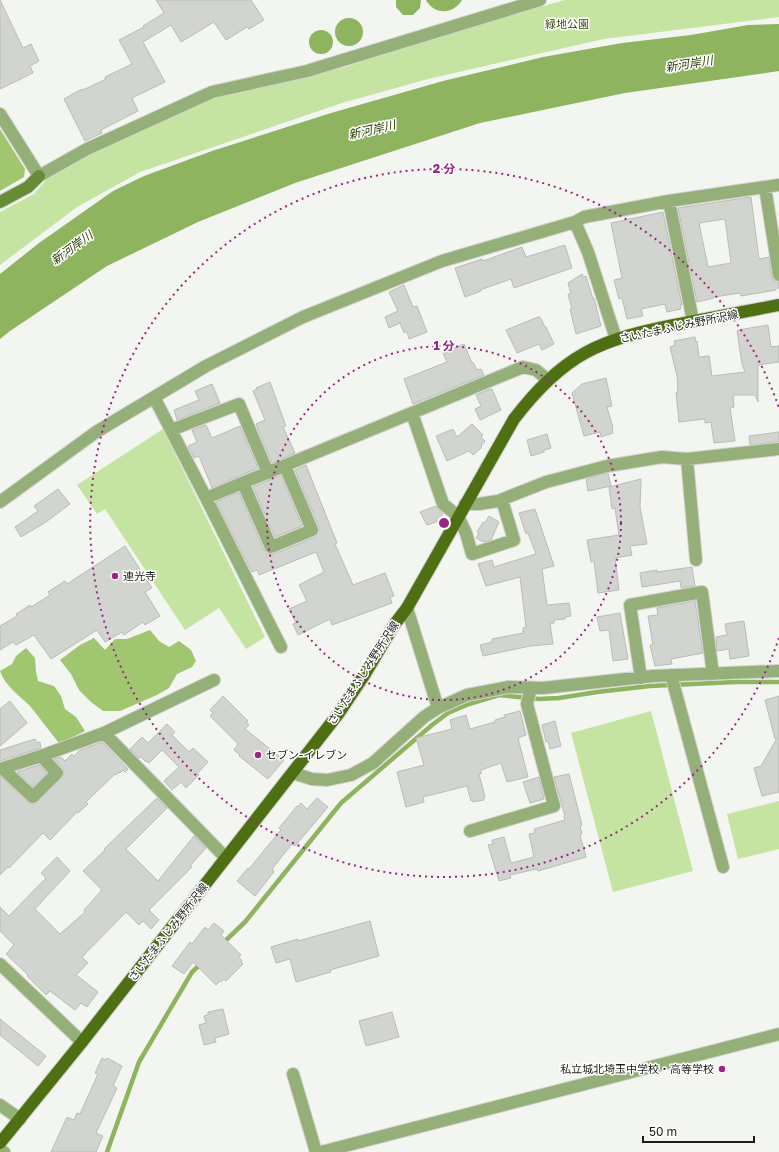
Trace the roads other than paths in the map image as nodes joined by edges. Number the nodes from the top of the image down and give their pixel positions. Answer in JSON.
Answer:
{"nodes":[{"id":1,"x":540,"y":0,"type":"edge"},
{"id":2,"x":0,"y":114,"type":"edge"},
{"id":3,"x":39,"y":176,"type":"junction"},
{"id":4,"x":779,"y":185,"type":"edge"},
{"id":5,"x":765,"y":187,"type":"junction"},
{"id":6,"x":668,"y":201,"type":"junction"},
{"id":7,"x":0,"y":202,"type":"edge"},
{"id":8,"x":575,"y":222,"type":"junction"},
{"id":9,"x":779,"y":276,"type":"edge"},
{"id":10,"x":779,"y":305,"type":"edge"},
{"id":11,"x":693,"y":321,"type":"junction"},
{"id":12,"x":616,"y":339,"type":"junction"},
{"id":13,"x":548,"y":380,"type":"junction"},
{"id":14,"x":154,"y":398,"type":"junction"},
{"id":15,"x":412,"y":413,"type":"junction"},
{"id":16,"x":171,"y":430,"type":"junction"},
{"id":17,"x":779,"y":449,"type":"edge"},
{"id":18,"x":687,"y":459,"type":"junction"},
{"id":19,"x":285,"y":466,"type":"junction"},
{"id":20,"x":268,"y":473,"type":"junction"},
{"id":21,"x":243,"y":483,"type":"junction"},
{"id":22,"x":206,"y":498,"type":"junction"},
{"id":23,"x":502,"y":500,"type":"junction"},
{"id":24,"x":0,"y":502,"type":"edge"},
{"id":25,"x":466,"y":504,"type":"junction"},
{"id":26,"x":458,"y":516,"type":"junction"},
{"id":27,"x":696,"y":560,"type":"dead end"},
{"id":28,"x":407,"y":608,"type":"junction"},
{"id":29,"x":281,"y":647,"type":"dead end"},
{"id":30,"x":779,"y":672,"type":"edge"},
{"id":31,"x":713,"y":674,"type":"junction"},
{"id":32,"x":671,"y":675,"type":"junction"},
{"id":33,"x":640,"y":678,"type":"junction"},
{"id":34,"x":214,"y":680,"type":"dead end"},
{"id":35,"x":531,"y":688,"type":"junction"},
{"id":36,"x":438,"y":708,"type":"junction"},
{"id":37,"x":104,"y":733,"type":"junction"},
{"id":38,"x":41,"y":756,"type":"junction"},
{"id":39,"x":1,"y":769,"type":"edge"},
{"id":40,"x":293,"y":773,"type":"junction"},
{"id":41,"x":470,"y":830,"type":"dead end"},
{"id":42,"x":226,"y":858,"type":"junction"},
{"id":43,"x":724,"y":868,"type":"dead end"},
{"id":44,"x":0,"y":964,"type":"edge"},
{"id":45,"x":779,"y":1034,"type":"edge"},
{"id":46,"x":82,"y":1042,"type":"junction"},
{"id":47,"x":293,"y":1074,"type":"dead end"},
{"id":48,"x":0,"y":1105,"type":"edge"},
{"id":49,"x":20,"y":1119,"type":"junction"},
{"id":50,"x":0,"y":1143,"type":"edge"},
{"id":51,"x":0,"y":1150,"type":"edge"},
{"id":52,"x":4,"y":1152,"type":"edge"},
{"id":53,"x":316,"y":1152,"type":"edge"},
{"id":54,"x":321,"y":1152,"type":"edge"}],
"edges":[{"from":1,"to":3,"type":"street"},
{"from":2,"to":3,"type":"street"},
{"from":3,"to":7,"type":"street"},
{"from":4,"to":5,"type":"street"},
{"from":5,"to":6,"type":"street"},
{"from":5,"to":9,"type":"street"},
{"from":6,"to":8,"type":"street"},
{"from":6,"to":11,"type":"street"},
{"from":8,"to":12,"type":"street"},
{"from":8,"to":14,"type":"street"},
{"from":10,"to":11,"type":"main road","name":"さいたまふじみ野所沢線"},
{"from":11,"to":12,"type":"main road","name":"さいたまふじみ野所沢線"},
{"from":12,"to":13,"type":"main road","name":"さいたまふじみ野所沢線"},
{"from":13,"to":15,"type":"street"},
{"from":13,"to":25,"type":"main road","name":"さいたまふじみ野所沢線"},
{"from":14,"to":16,"type":"street"},
{"from":14,"to":24,"type":"street"},
{"from":15,"to":19,"type":"street"},
{"from":15,"to":26,"type":"street"},
{"from":16,"to":20,"type":"street"},
{"from":16,"to":22,"type":"street"},
{"from":17,"to":18,"type":"street"},
{"from":18,"to":23,"type":"street"},
{"from":18,"to":27,"type":"street"},
{"from":19,"to":20,"type":"street"},
{"from":19,"to":21,"type":"street"},
{"from":20,"to":21,"type":"street"},
{"from":21,"to":22,"type":"street"},
{"from":22,"to":29,"type":"street"},
{"from":23,"to":25,"type":"street"},
{"from":23,"to":26,"type":"street"},
{"from":25,"to":26,"type":"main road","name":"さいたまふじみ野所沢線"},
{"from":26,"to":28,"type":"main road","name":"さいたまふじみ野所沢線"},
{"from":28,"to":36,"type":"street"},
{"from":28,"to":40,"type":"main road","name":"さいたまふじみ野所沢線"},
{"from":30,"to":31,"type":"street"},
{"from":31,"to":32,"type":"street"},
{"from":31,"to":33,"type":"street"},
{"from":32,"to":33,"type":"street"},
{"from":32,"to":43,"type":"street"},
{"from":33,"to":35,"type":"street"},
{"from":34,"to":37,"type":"street"},
{"from":35,"to":36,"type":"street"},
{"from":35,"to":41,"type":"street"},
{"from":36,"to":40,"type":"street"},
{"from":37,"to":38,"type":"street"},
{"from":37,"to":42,"type":"street"},
{"from":38,"to":39,"type":"street"},
{"from":38,"to":39,"type":"street"},
{"from":40,"to":42,"type":"main road","name":"さいたまふじみ野所沢線"},
{"from":42,"to":46,"type":"main road","name":"さいたまふじみ野所沢線"},
{"from":44,"to":46,"type":"street"},
{"from":45,"to":54,"type":"street"},
{"from":46,"to":49,"type":"main road","name":"さいたまふじみ野所沢線"},
{"from":47,"to":53,"type":"street"},
{"from":48,"to":49,"type":"street"},
{"from":49,"to":50,"type":"main road","name":"さいたまふじみ野所沢線"},
{"from":51,"to":52,"type":"street"}]}
